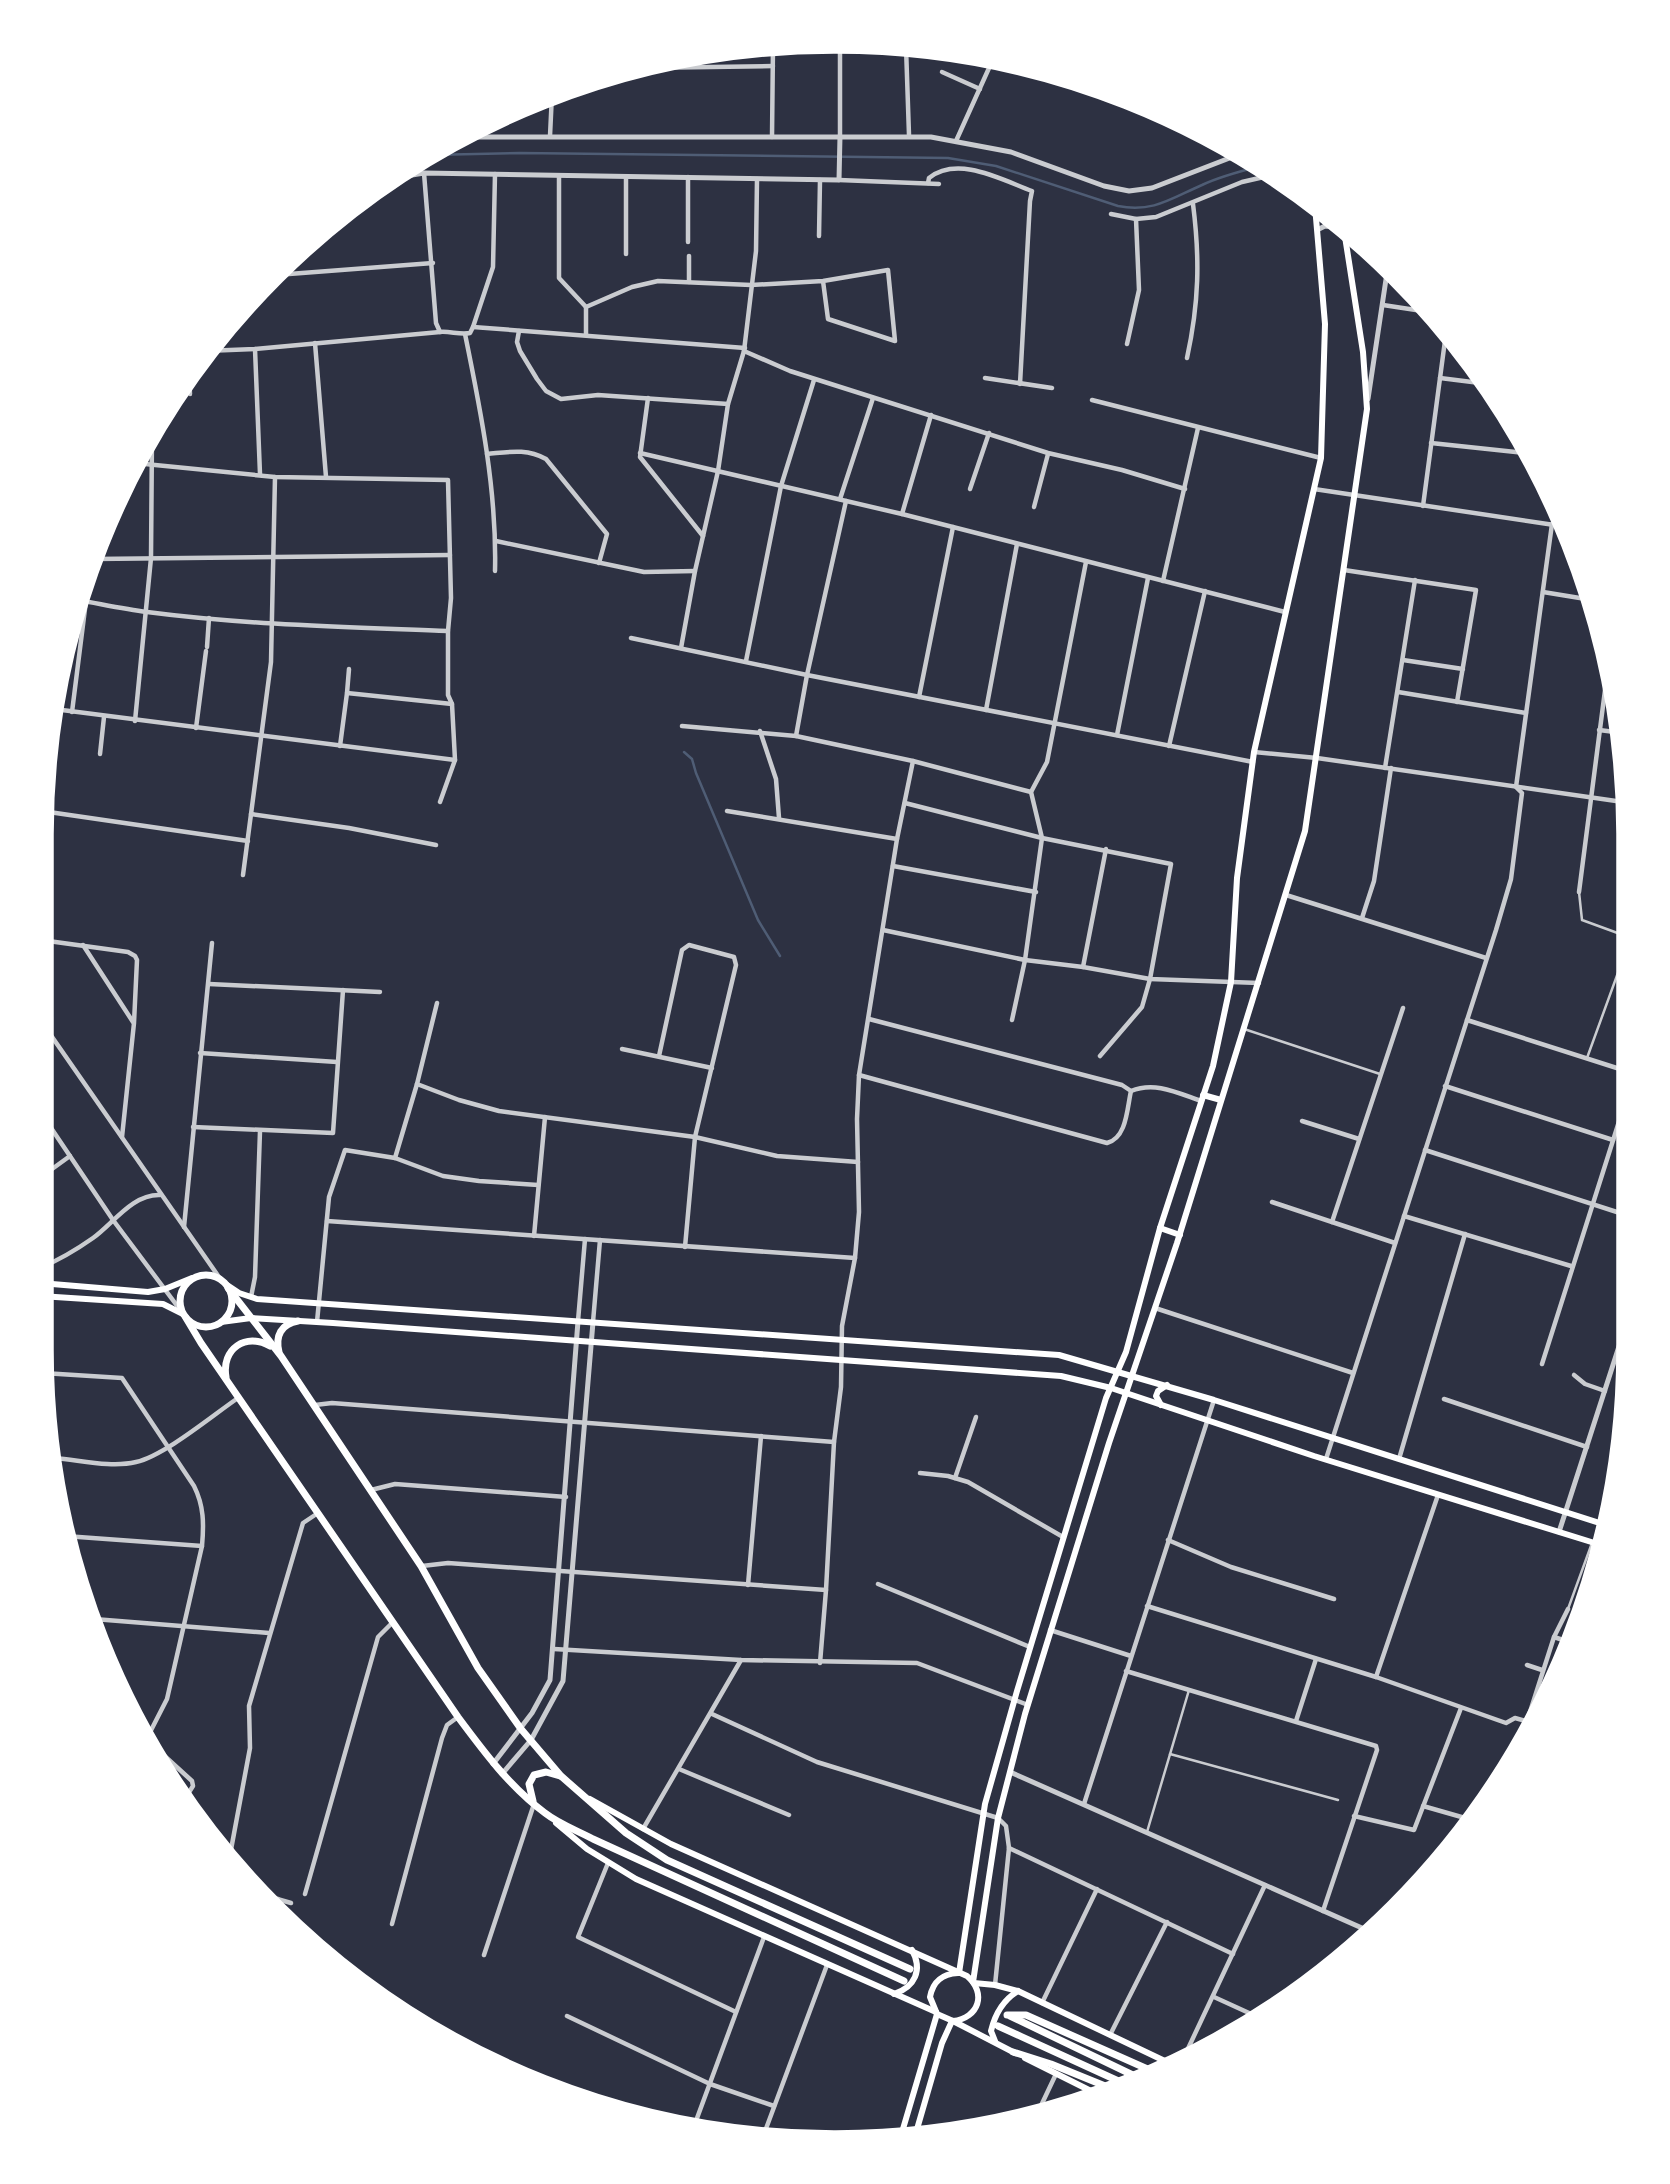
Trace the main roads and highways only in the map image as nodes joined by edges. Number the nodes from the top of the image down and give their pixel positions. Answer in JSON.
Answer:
{"nodes":[{"id":1,"x":1317,"y":219,"type":"edge"},
{"id":2,"x":1345,"y":242,"type":"edge"},
{"id":3,"x":1202,"y":1098,"type":"junction"},
{"id":4,"x":1221,"y":1100,"type":"junction"},
{"id":5,"x":1160,"y":1228,"type":"junction"},
{"id":6,"x":1180,"y":1235,"type":"junction"},
{"id":7,"x":192,"y":1278,"type":"junction"},
{"id":8,"x":52,"y":1284,"type":"edge"},
{"id":9,"x":225,"y":1284,"type":"junction"},
{"id":10,"x":52,"y":1297,"type":"edge"},
{"id":11,"x":184,"y":1314,"type":"junction"},
{"id":12,"x":251,"y":1318,"type":"junction"},
{"id":13,"x":298,"y":1321,"type":"junction"},
{"id":14,"x":221,"y":1322,"type":"junction"},
{"id":15,"x":281,"y":1356,"type":"junction"},
{"id":16,"x":1118,"y":1371,"type":"junction"},
{"id":17,"x":1133,"y":1376,"type":"junction"},
{"id":18,"x":228,"y":1383,"type":"junction"},
{"id":19,"x":1167,"y":1385,"type":"junction"},
{"id":20,"x":1111,"y":1388,"type":"junction"},
{"id":21,"x":1126,"y":1393,"type":"junction"},
{"id":22,"x":1161,"y":1406,"type":"junction"},
{"id":23,"x":1598,"y":1522,"type":"edge"},
{"id":24,"x":1593,"y":1543,"type":"edge"},
{"id":25,"x":561,"y":1776,"type":"junction"},
{"id":26,"x":582,"y":1795,"type":"junction"},
{"id":27,"x":534,"y":1804,"type":"junction"},
{"id":28,"x":547,"y":1815,"type":"junction"},
{"id":29,"x":912,"y":1950,"type":"junction"},
{"id":30,"x":910,"y":1969,"type":"dead end"},
{"id":31,"x":958,"y":1973,"type":"junction"},
{"id":32,"x":904,"y":1981,"type":"dead end"},
{"id":33,"x":974,"y":1982,"type":"junction"},
{"id":34,"x":1018,"y":1992,"type":"junction"},
{"id":35,"x":894,"y":1994,"type":"junction"},
{"id":36,"x":936,"y":2013,"type":"junction"},
{"id":37,"x":953,"y":2021,"type":"junction"},
{"id":38,"x":998,"y":2026,"type":"dead end"},
{"id":39,"x":996,"y":2042,"type":"junction"},
{"id":40,"x":1013,"y":2052,"type":"junction"},
{"id":41,"x":1162,"y":2060,"type":"edge"},
{"id":42,"x":1144,"y":2067,"type":"edge"},
{"id":43,"x":1130,"y":2074,"type":"edge"},
{"id":44,"x":1115,"y":2079,"type":"edge"},
{"id":45,"x":1102,"y":2084,"type":"edge"},
{"id":46,"x":1088,"y":2090,"type":"edge"},
{"id":47,"x":918,"y":2127,"type":"edge"},
{"id":48,"x":903,"y":2128,"type":"edge"}],
"edges":[{"from":1,"to":3,"type":"main road"},
{"from":2,"to":4,"type":"main road"},
{"from":3,"to":4,"type":"main road"},
{"from":3,"to":5,"type":"main road"},
{"from":4,"to":6,"type":"main road"},
{"from":5,"to":6,"type":"main road"},
{"from":5,"to":16,"type":"main road"},
{"from":6,"to":17,"type":"main road"},
{"from":7,"to":8,"type":"main road"},
{"from":7,"to":9,"type":"highway"},
{"from":7,"to":11,"type":"highway"},
{"from":9,"to":12,"type":"highway"},
{"from":9,"to":14,"type":"highway"},
{"from":9,"to":16,"type":"main road"},
{"from":10,"to":11,"type":"main road"},
{"from":11,"to":14,"type":"highway"},
{"from":11,"to":18,"type":"highway"},
{"from":12,"to":13,"type":"main road"},
{"from":12,"to":14,"type":"main road"},
{"from":12,"to":15,"type":"highway"},
{"from":13,"to":15,"type":"highway"},
{"from":13,"to":20,"type":"main road"},
{"from":15,"to":18,"type":"highway"},
{"from":15,"to":25,"type":"highway"},
{"from":16,"to":17,"type":"main road"},
{"from":16,"to":20,"type":"main road"},
{"from":17,"to":19,"type":"main road"},
{"from":17,"to":21,"type":"main road"},
{"from":18,"to":27,"type":"highway"},
{"from":19,"to":22,"type":"main road"},
{"from":19,"to":23,"type":"main road"},
{"from":20,"to":21,"type":"main road"},
{"from":20,"to":31,"type":"main road"},
{"from":21,"to":22,"type":"main road"},
{"from":21,"to":33,"type":"main road"},
{"from":22,"to":24,"type":"main road"},
{"from":25,"to":26,"type":"highway"},
{"from":25,"to":27,"type":"highway"},
{"from":26,"to":29,"type":"main road"},
{"from":26,"to":30,"type":"highway"},
{"from":27,"to":28,"type":"highway"},
{"from":28,"to":32,"type":"highway"},
{"from":28,"to":35,"type":"main road"},
{"from":29,"to":31,"type":"main road"},
{"from":29,"to":35,"type":"main road"},
{"from":31,"to":33,"type":"main road"},
{"from":31,"to":36,"type":"main road"},
{"from":33,"to":34,"type":"main road"},
{"from":33,"to":37,"type":"main road"},
{"from":34,"to":39,"type":"main road"},
{"from":34,"to":41,"type":"main road"},
{"from":35,"to":36,"type":"main road"},
{"from":36,"to":37,"type":"main road"},
{"from":36,"to":48,"type":"main road"},
{"from":37,"to":39,"type":"main road"},
{"from":37,"to":47,"type":"main road"},
{"from":38,"to":44,"type":"highway"},
{"from":39,"to":40,"type":"main road"},
{"from":40,"to":45,"type":"highway"},
{"from":40,"to":46,"type":"main road"},
{"from":42,"to":43,"type":"highway"}]}
